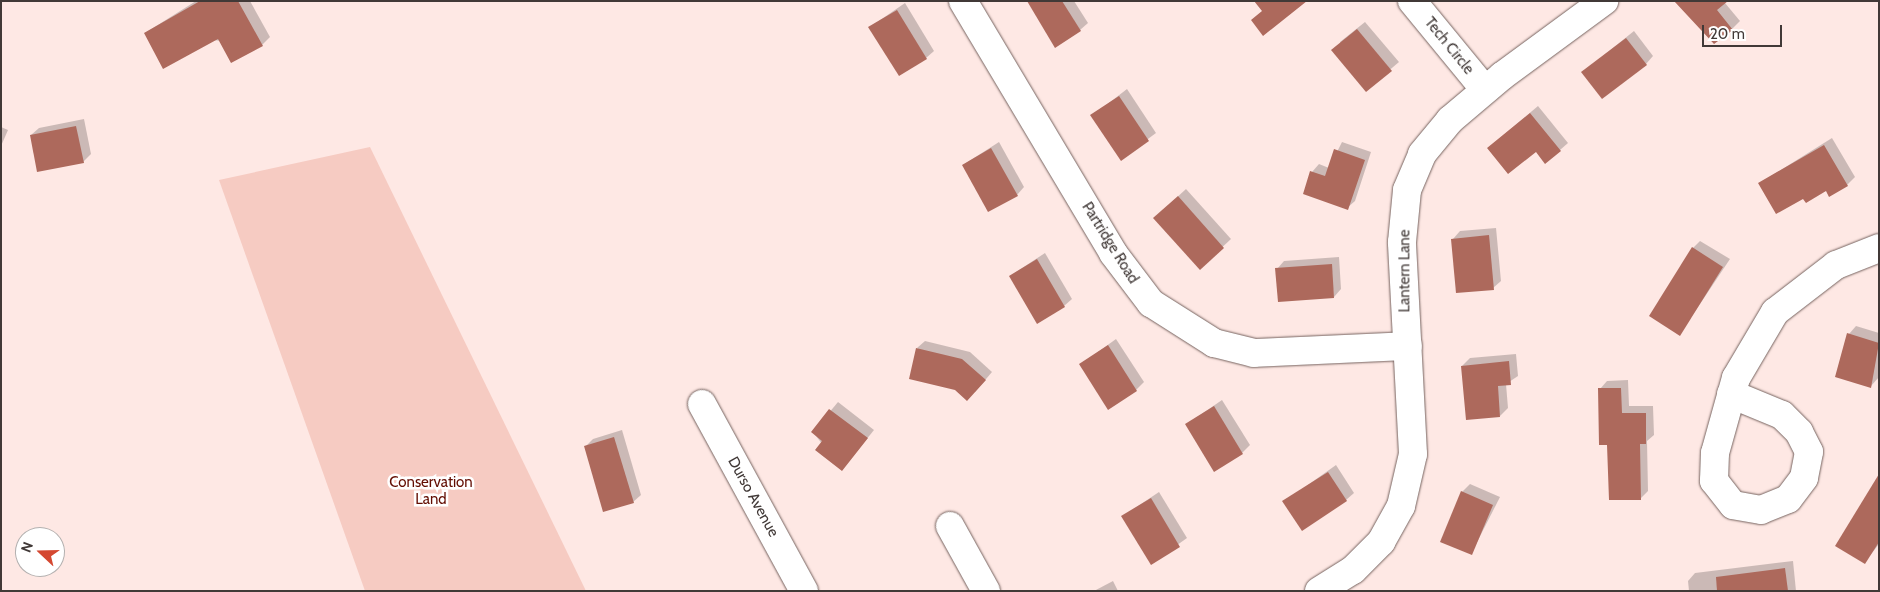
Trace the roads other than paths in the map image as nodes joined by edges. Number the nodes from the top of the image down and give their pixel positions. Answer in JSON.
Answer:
{"nodes":[{"id":1,"x":963,"y":1,"type":"edge"},
{"id":2,"x":1412,"y":1,"type":"edge"},
{"id":3,"x":1604,"y":1,"type":"edge"},
{"id":4,"x":1485,"y":90,"type":"junction"},
{"id":5,"x":1879,"y":248,"type":"edge"},
{"id":6,"x":1408,"y":346,"type":"junction"},
{"id":7,"x":1732,"y":394,"type":"dead end"},
{"id":8,"x":702,"y":404,"type":"dead end"},
{"id":9,"x":950,"y":526,"type":"dead end"},
{"id":10,"x":804,"y":591,"type":"edge"},
{"id":11,"x":986,"y":591,"type":"edge"},
{"id":12,"x":1319,"y":591,"type":"edge"}],
"edges":[{"from":1,"to":6,"type":"street","name":"Partridge Road"},
{"from":2,"to":4,"type":"street","name":"Tech Circle"},
{"from":3,"to":4,"type":"street","name":"Lantern Lane"},
{"from":4,"to":6,"type":"street","name":"Lantern Lane"},
{"from":5,"to":7,"type":"street"},
{"from":6,"to":12,"type":"street","name":"Lantern Lane"},
{"from":8,"to":10,"type":"street","name":"Durso Avenue"},
{"from":9,"to":11,"type":"street"}]}
